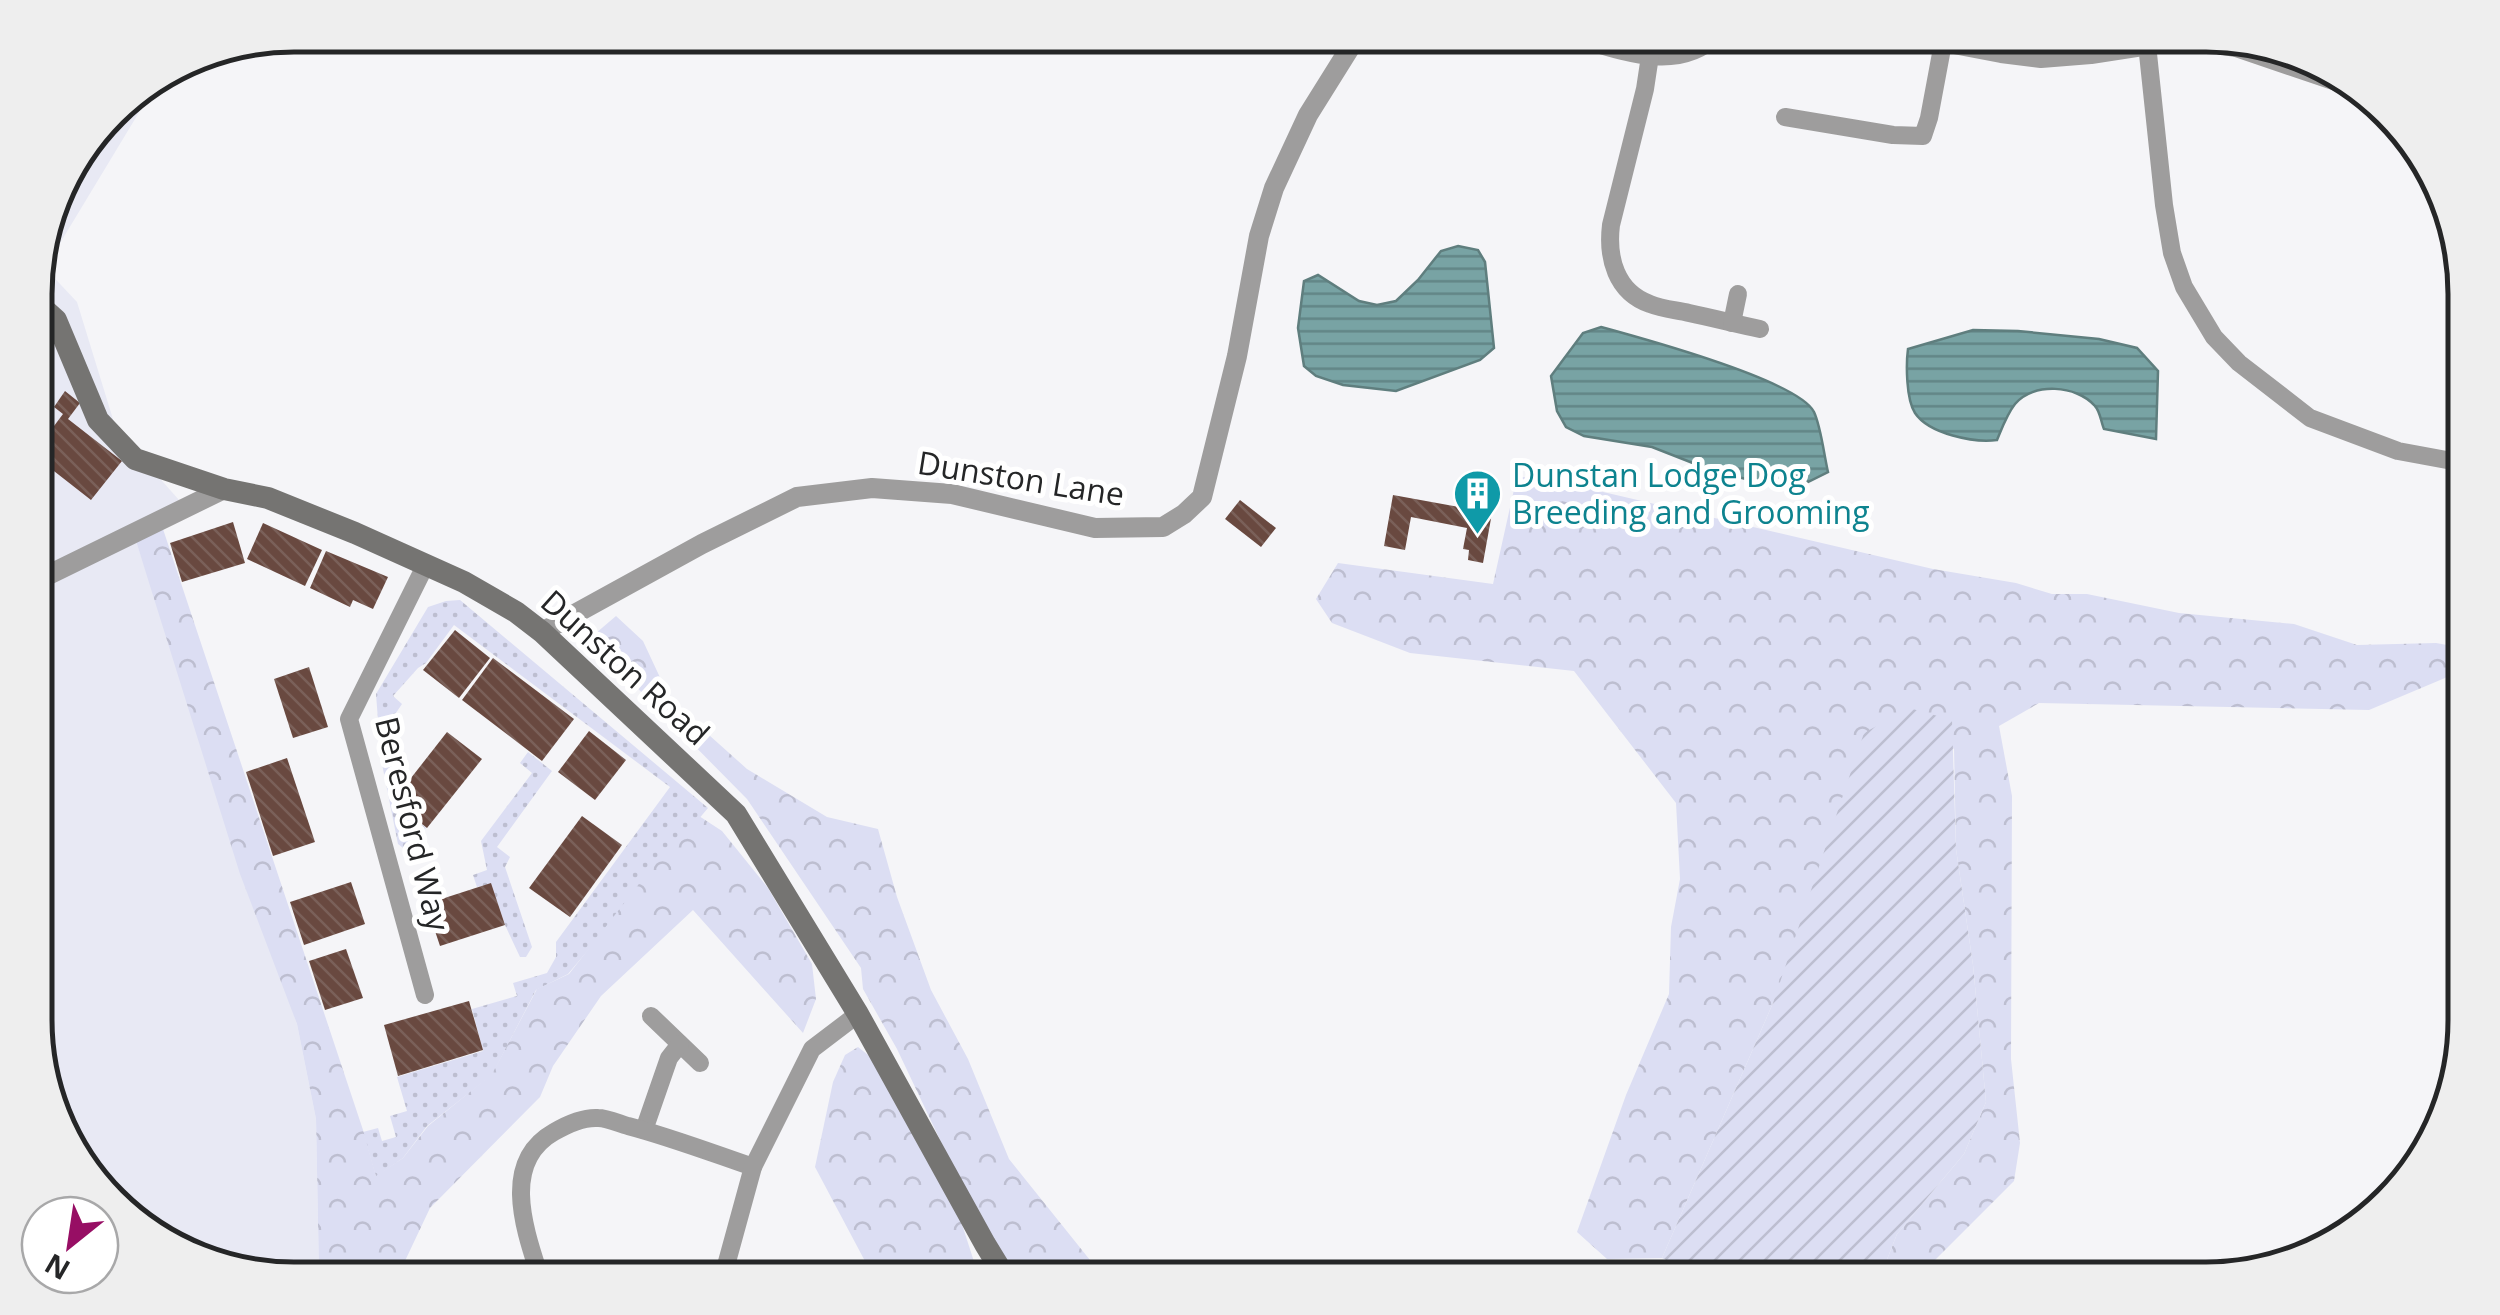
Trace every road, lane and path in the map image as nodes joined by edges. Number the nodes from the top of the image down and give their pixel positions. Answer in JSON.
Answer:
{"nodes":[{"id":1,"x":1347,"y":52,"type":"edge"},
{"id":2,"x":1634,"y":52,"type":"edge"},
{"id":3,"x":1693,"y":52,"type":"edge"},
{"id":4,"x":1941,"y":52,"type":"edge"},
{"id":5,"x":1996,"y":52,"type":"edge"},
{"id":6,"x":2102,"y":52,"type":"edge"},
{"id":7,"x":2147,"y":52,"type":"edge"},
{"id":8,"x":1650,"y":56,"type":"junction"},
{"id":9,"x":1784,"y":118,"type":"dead end"},
{"id":10,"x":1738,"y":294,"type":"dead end"},
{"id":11,"x":53,"y":317,"type":"edge"},
{"id":12,"x":1732,"y":322,"type":"junction"},
{"id":13,"x":1760,"y":329,"type":"dead end"},
{"id":14,"x":2448,"y":460,"type":"edge"},
{"id":15,"x":224,"y":489,"type":"junction"},
{"id":16,"x":426,"y":564,"type":"junction"},
{"id":17,"x":53,"y":573,"type":"edge"},
{"id":18,"x":542,"y":632,"type":"junction"},
{"id":19,"x":425,"y":995,"type":"dead end"},
{"id":20,"x":858,"y":1014,"type":"junction"},
{"id":21,"x":651,"y":1016,"type":"dead end"},
{"id":22,"x":680,"y":1044,"type":"junction"},
{"id":23,"x":700,"y":1063,"type":"dead end"},
{"id":24,"x":644,"y":1130,"type":"junction"},
{"id":25,"x":754,"y":1167,"type":"junction"},
{"id":26,"x":535,"y":1262,"type":"edge"},
{"id":27,"x":727,"y":1262,"type":"edge"},
{"id":28,"x":996,"y":1262,"type":"edge"}],
"edges":[{"from":1,"to":18,"type":"street","name":"Dunston Lane"},
{"from":2,"to":8,"type":"street"},
{"from":3,"to":8,"type":"street"},
{"from":4,"to":9,"type":"street"},
{"from":5,"to":6,"type":"street"},
{"from":7,"to":14,"type":"street"},
{"from":8,"to":12,"type":"street"},
{"from":10,"to":12,"type":"street"},
{"from":11,"to":15,"type":"main road","name":"Dunston Road"},
{"from":12,"to":13,"type":"street"},
{"from":15,"to":16,"type":"main road","name":"Dunston Road"},
{"from":15,"to":17,"type":"street"},
{"from":16,"to":18,"type":"main road","name":"Dunston Road"},
{"from":16,"to":19,"type":"street","name":"Beresford Way"},
{"from":18,"to":20,"type":"main road","name":"Dunston Road"},
{"from":20,"to":25,"type":"street"},
{"from":20,"to":28,"type":"main road","name":"Dunston Road"},
{"from":21,"to":22,"type":"street"},
{"from":22,"to":23,"type":"street"},
{"from":22,"to":24,"type":"street"},
{"from":24,"to":25,"type":"street"},
{"from":24,"to":26,"type":"street"},
{"from":25,"to":27,"type":"street"}]}
